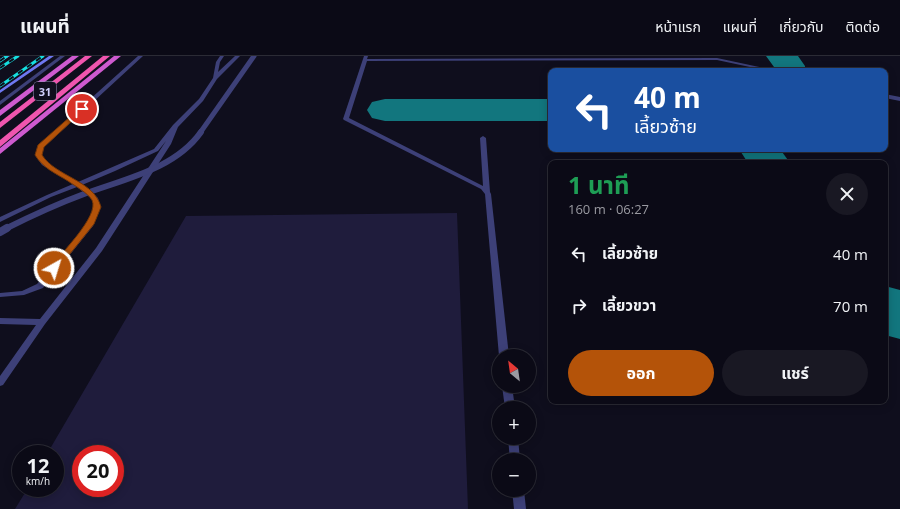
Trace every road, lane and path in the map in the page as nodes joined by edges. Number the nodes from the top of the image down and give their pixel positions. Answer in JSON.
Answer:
{"nodes":[{"id":1,"x":8,"y":56,"type":"edge"},
{"id":2,"x":52,"y":56,"type":"edge"},
{"id":3,"x":63,"y":56,"type":"edge"},
{"id":4,"x":76,"y":56,"type":"edge"},
{"id":5,"x":89,"y":56,"type":"edge"},
{"id":6,"x":107,"y":56,"type":"edge"},
{"id":7,"x":118,"y":56,"type":"edge"},
{"id":8,"x":141,"y":56,"type":"edge"},
{"id":9,"x":222,"y":56,"type":"edge"},
{"id":10,"x":238,"y":56,"type":"edge"},
{"id":11,"x":254,"y":56,"type":"edge"},
{"id":12,"x":365,"y":58,"type":"edge"},
{"id":13,"x":0,"y":60,"type":"edge"},
{"id":14,"x":762,"y":68,"type":"edge"},
{"id":15,"x":215,"y":78,"type":"junction"},
{"id":16,"x":0,"y":92,"type":"edge"},
{"id":17,"x":888,"y":97,"type":"edge"},
{"id":18,"x":900,"y":99,"type":"edge"},
{"id":19,"x":0,"y":103,"type":"edge"},
{"id":20,"x":0,"y":114,"type":"edge"},
{"id":21,"x":0,"y":126,"type":"edge"},
{"id":22,"x":175,"y":126,"type":"junction"},
{"id":23,"x":483,"y":138,"type":"dead end"},
{"id":24,"x":0,"y":144,"type":"edge"},
{"id":25,"x":0,"y":152,"type":"edge"},
{"id":26,"x":77,"y":184,"type":"junction"},
{"id":27,"x":487,"y":191,"type":"junction"},
{"id":28,"x":0,"y":220,"type":"edge"},
{"id":29,"x":0,"y":232,"type":"edge"},
{"id":30,"x":0,"y":295,"type":"edge"},
{"id":31,"x":0,"y":321,"type":"edge"},
{"id":32,"x":42,"y":322,"type":"junction"},
{"id":33,"x":503,"y":349,"type":"edge"},
{"id":34,"x":0,"y":383,"type":"edge"},
{"id":35,"x":519,"y":497,"type":"edge"},
{"id":36,"x":520,"y":509,"type":"edge"}],
"edges":[{"from":1,"to":13,"type":"main road"},
{"from":2,"to":16,"type":"main road"},
{"from":3,"to":19,"type":"lane"},
{"from":4,"to":20,"type":"highway","number":"31"},
{"from":5,"to":21,"type":"highway","number":"31"},
{"from":6,"to":24,"type":"highway","number":"31"},
{"from":7,"to":25,"type":"highway","number":"31"},
{"from":8,"to":26,"type":"lane"},
{"from":9,"to":15,"type":"lane"},
{"from":10,"to":15,"type":"lane"},
{"from":11,"to":29,"type":"lane","bridge":true},
{"from":12,"to":14,"type":"lane"},
{"from":12,"to":27,"type":"lane"},
{"from":15,"to":22,"type":"lane"},
{"from":17,"to":18,"type":"lane"},
{"from":22,"to":26,"type":"lane"},
{"from":22,"to":32,"type":"lane"},
{"from":23,"to":27,"type":"lane"},
{"from":26,"to":28,"type":"lane"},
{"from":26,"to":30,"type":"lane"},
{"from":27,"to":33,"type":"lane"},
{"from":31,"to":32,"type":"lane"},
{"from":32,"to":34,"type":"lane"},
{"from":35,"to":36,"type":"lane"}]}
